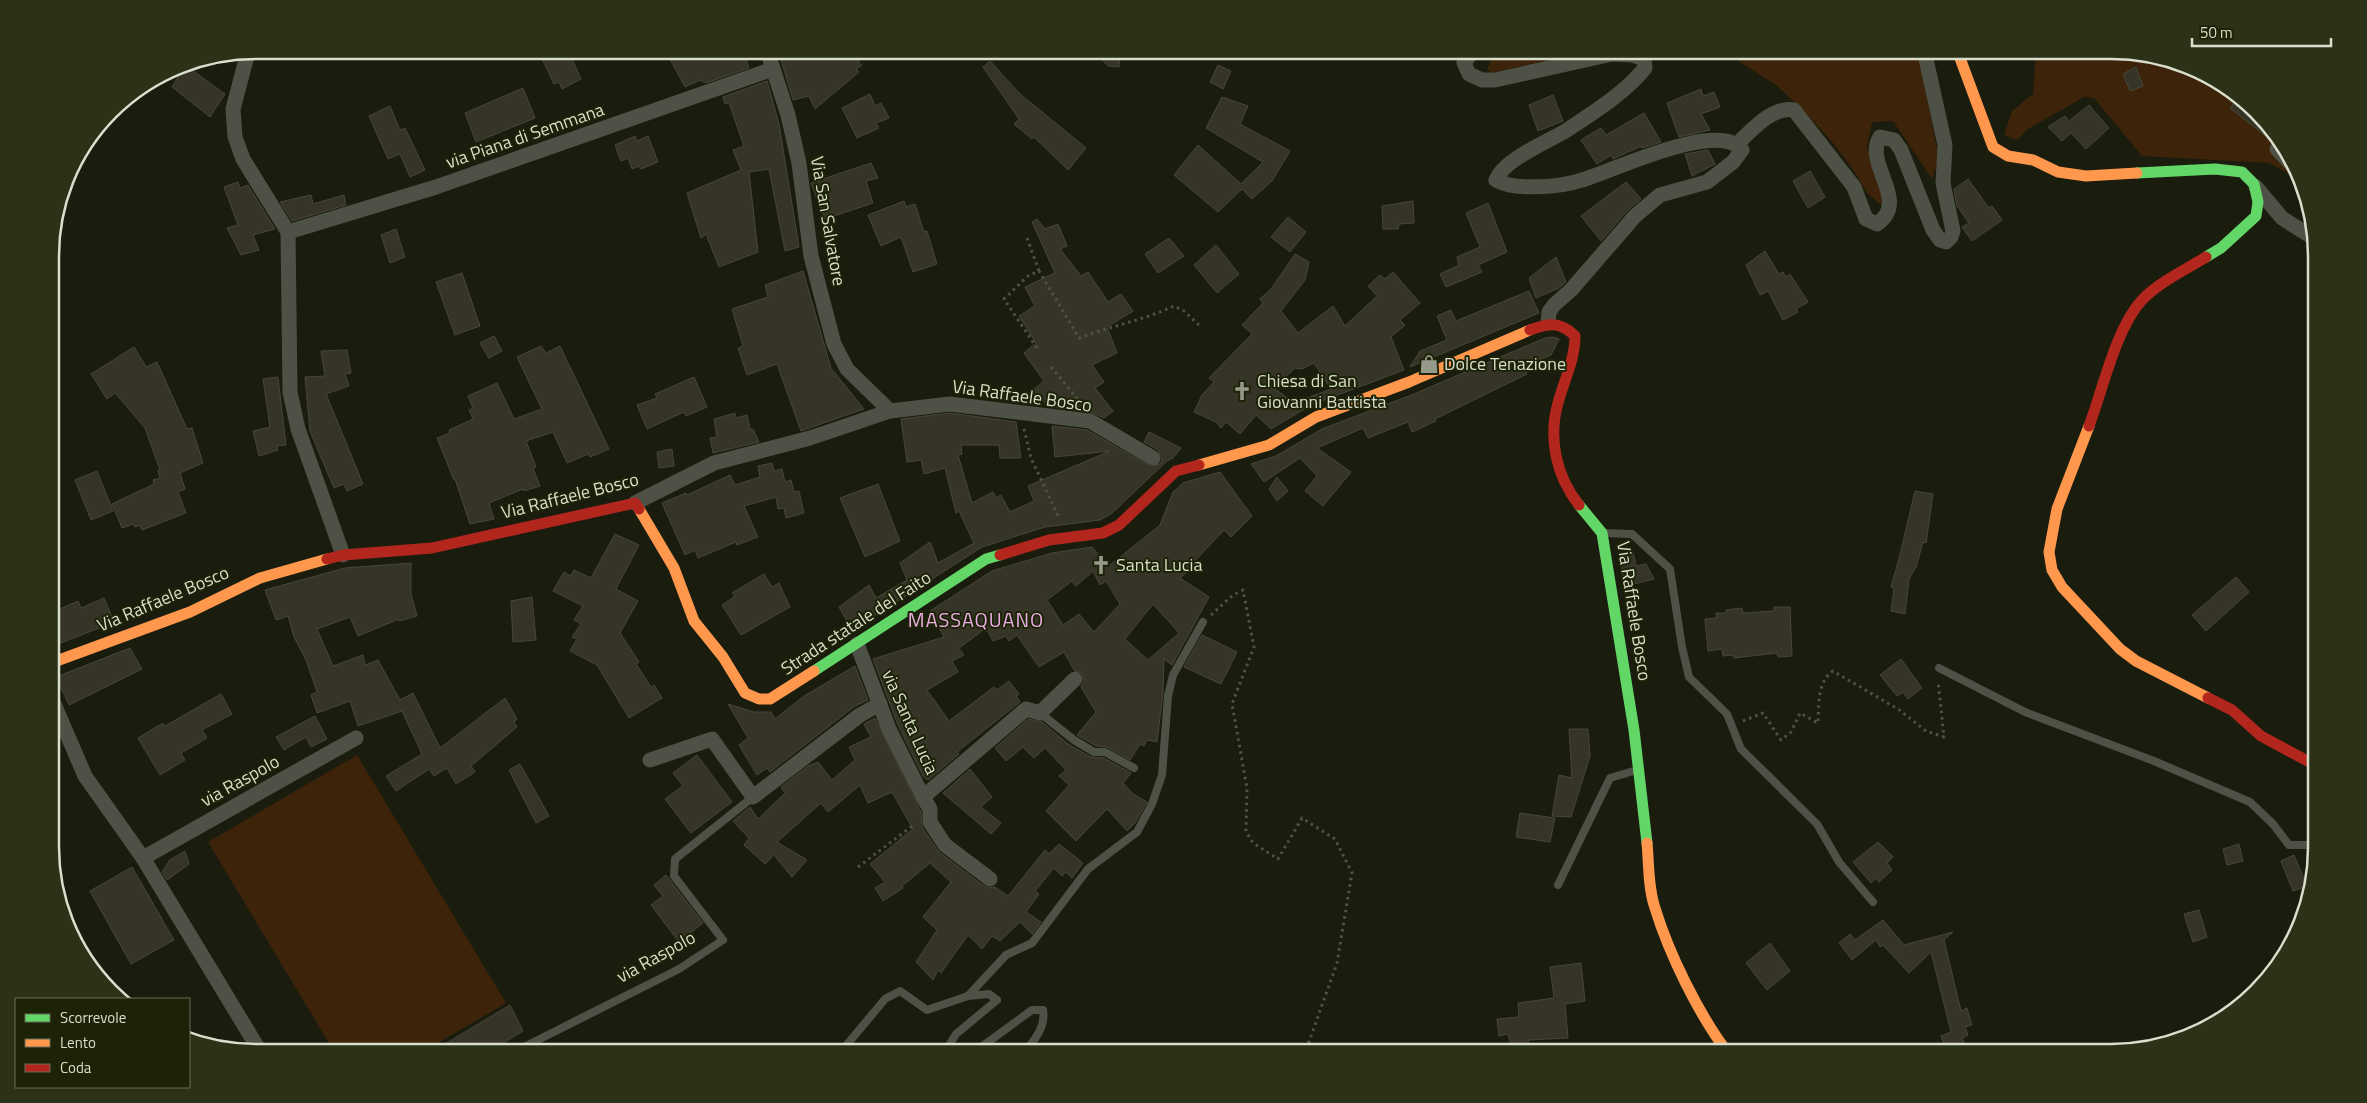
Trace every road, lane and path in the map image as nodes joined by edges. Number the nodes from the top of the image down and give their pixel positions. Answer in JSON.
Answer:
{"nodes":[{"id":1,"x":246,"y":59,"type":"edge"},
{"id":2,"x":770,"y":59,"type":"edge"},
{"id":3,"x":1467,"y":59,"type":"edge"},
{"id":4,"x":1590,"y":59,"type":"edge"},
{"id":5,"x":1644,"y":59,"type":"edge"},
{"id":6,"x":1926,"y":59,"type":"edge"},
{"id":7,"x":1960,"y":59,"type":"edge"},
{"id":8,"x":773,"y":69,"type":"junction"},
{"id":9,"x":1737,"y":144,"type":"junction"},
{"id":10,"x":2254,"y":184,"type":"junction"},
{"id":11,"x":288,"y":232,"type":"junction"},
{"id":12,"x":2307,"y":234,"type":"edge"},
{"id":13,"x":1027,"y":238,"type":"dead end"},
{"id":14,"x":1040,"y":271,"type":"junction"},
{"id":15,"x":1548,"y":323,"type":"junction"},
{"id":16,"x":1200,"y":326,"type":"dead end"},
{"id":17,"x":1037,"y":348,"type":"dead end"},
{"id":18,"x":1051,"y":367,"type":"dead end"},
{"id":19,"x":890,"y":411,"type":"junction"},
{"id":20,"x":1021,"y":412,"type":"junction"},
{"id":21,"x":1094,"y":423,"type":"junction"},
{"id":22,"x":1153,"y":458,"type":"dead end"},
{"id":23,"x":635,"y":503,"type":"junction"},
{"id":24,"x":1602,"y":533,"type":"junction"},
{"id":25,"x":1068,"y":536,"type":"junction"},
{"id":26,"x":342,"y":554,"type":"junction"},
{"id":27,"x":1203,"y":622,"type":"joint"},
{"id":28,"x":857,"y":644,"type":"junction"},
{"id":29,"x":59,"y":661,"type":"edge"},
{"id":30,"x":1939,"y":668,"type":"joint"},
{"id":31,"x":1076,"y":679,"type":"dead end"},
{"id":32,"x":880,"y":704,"type":"junction"},
{"id":33,"x":1040,"y":713,"type":"junction"},
{"id":34,"x":59,"y":715,"type":"edge"},
{"id":35,"x":1731,"y":725,"type":"junction"},
{"id":36,"x":356,"y":738,"type":"dead end"},
{"id":37,"x":650,"y":760,"type":"dead end"},
{"id":38,"x":2308,"y":761,"type":"edge"},
{"id":39,"x":1134,"y":768,"type":"dead end"},
{"id":40,"x":1639,"y":770,"type":"junction"},
{"id":41,"x":753,"y":797,"type":"junction"},
{"id":42,"x":922,"y":797,"type":"junction"},
{"id":43,"x":930,"y":816,"type":"junction"},
{"id":44,"x":2308,"y":845,"type":"edge"},
{"id":45,"x":143,"y":858,"type":"junction"},
{"id":46,"x":858,"y":867,"type":"dead end"},
{"id":47,"x":990,"y":879,"type":"dead end"},
{"id":48,"x":1558,"y":885,"type":"dead end"},
{"id":49,"x":1873,"y":902,"type":"dead end"},
{"id":50,"x":968,"y":996,"type":"junction"},
{"id":51,"x":256,"y":1044,"type":"edge"},
{"id":52,"x":530,"y":1044,"type":"edge"},
{"id":53,"x":848,"y":1044,"type":"edge"},
{"id":54,"x":950,"y":1044,"type":"edge"},
{"id":55,"x":985,"y":1044,"type":"edge"},
{"id":56,"x":1031,"y":1044,"type":"edge"},
{"id":57,"x":1308,"y":1044,"type":"edge"},
{"id":58,"x":1721,"y":1044,"type":"edge"}],
"edges":[{"from":1,"to":11,"type":"street"},
{"from":2,"to":8,"type":"street","name":"Via San Salvatore"},
{"from":3,"to":4,"type":"street"},
{"from":5,"to":9,"type":"street"},
{"from":6,"to":9,"type":"street"},
{"from":7,"to":10,"type":"street"},
{"from":8,"to":11,"type":"street","name":"via Piana di Semmana"},
{"from":8,"to":19,"type":"street","name":"Via San Salvatore"},
{"from":9,"to":15,"type":"street"},
{"from":10,"to":12,"type":"street"},
{"from":10,"to":38,"type":"street"},
{"from":11,"to":26,"type":"street"},
{"from":13,"to":14,"type":"path"},
{"from":14,"to":16,"type":"path"},
{"from":14,"to":17,"type":"path"},
{"from":15,"to":24,"type":"street","name":"Via Raffaele Bosco"},
{"from":15,"to":25,"type":"street","name":"Strada statale del Faito"},
{"from":18,"to":21,"type":"path"},
{"from":19,"to":20,"type":"street","name":"Via Raffaele Bosco"},
{"from":19,"to":23,"type":"street","name":"Via Raffaele Bosco"},
{"from":20,"to":21,"type":"street","name":"Via Raffaele Bosco"},
{"from":20,"to":25,"type":"path"},
{"from":21,"to":22,"type":"street","name":"Via Raffaele Bosco"},
{"from":23,"to":26,"type":"street","name":"Via Raffaele Bosco"},
{"from":23,"to":28,"type":"street","name":"Strada statale del Faito"},
{"from":24,"to":35,"type":"lane"},
{"from":24,"to":40,"type":"street","name":"Via Raffaele Bosco"},
{"from":25,"to":28,"type":"street","name":"Strada statale del Faito"},
{"from":26,"to":29,"type":"street","name":"Via Raffaele Bosco"},
{"from":27,"to":50,"type":"lane"},
{"from":27,"to":57,"type":"path"},
{"from":28,"to":32,"type":"street","name":"via Santa Lucia"},
{"from":30,"to":35,"type":"path"},
{"from":30,"to":44,"type":"lane"},
{"from":31,"to":33,"type":"street"},
{"from":32,"to":41,"type":"street","name":"via Raspolo"},
{"from":32,"to":42,"type":"street","name":"via Santa Lucia"},
{"from":33,"to":39,"type":"lane"},
{"from":33,"to":42,"type":"street","name":"via Santa Lucia"},
{"from":34,"to":45,"type":"street"},
{"from":35,"to":49,"type":"lane"},
{"from":36,"to":45,"type":"street","name":"via Raspolo"},
{"from":37,"to":41,"type":"street"},
{"from":40,"to":48,"type":"lane"},
{"from":40,"to":58,"type":"street","name":"Via Raffaele Bosco"},
{"from":41,"to":52,"type":"lane","name":"via Raspolo"},
{"from":42,"to":43,"type":"street"},
{"from":43,"to":46,"type":"path"},
{"from":43,"to":47,"type":"street"},
{"from":45,"to":51,"type":"street"},
{"from":50,"to":53,"type":"lane"},
{"from":50,"to":54,"type":"lane"},
{"from":55,"to":56,"type":"lane"}]}
